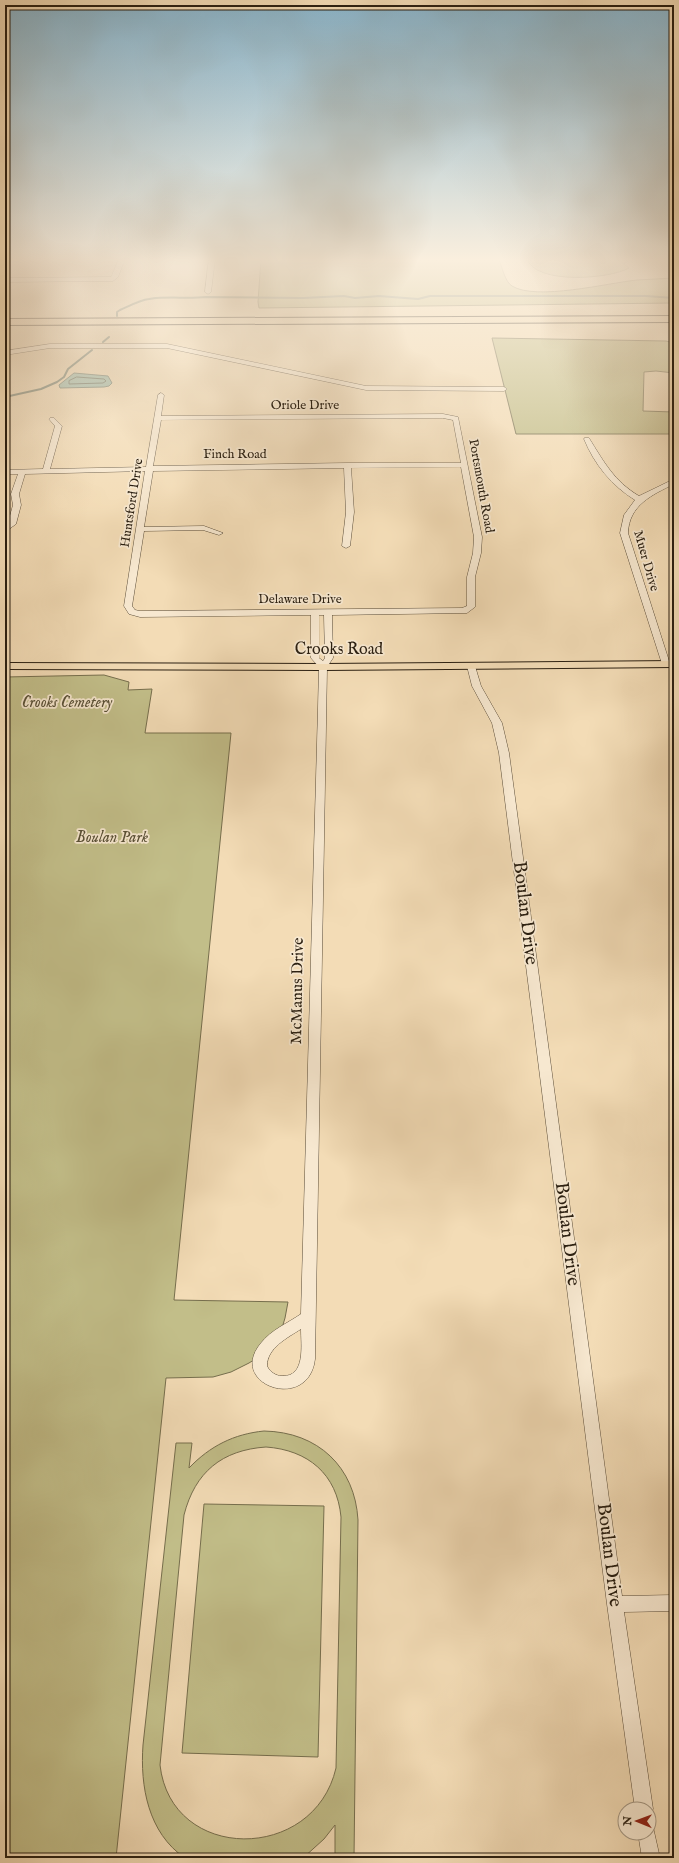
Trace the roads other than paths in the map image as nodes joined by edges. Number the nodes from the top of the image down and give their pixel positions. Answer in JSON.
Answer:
{"nodes":[{"id":1,"x":5,"y":353,"type":"edge"},
{"id":2,"x":504,"y":389,"type":"dead end"},
{"id":3,"x":161,"y":395,"type":"dead end"},
{"id":4,"x":452,"y":417,"type":"joint"},
{"id":5,"x":158,"y":418,"type":"junction"},
{"id":6,"x":52,"y":419,"type":"dead end"},
{"id":7,"x":587,"y":439,"type":"dead end"},
{"id":8,"x":347,"y":465,"type":"junction"},
{"id":9,"x":465,"y":465,"type":"junction"},
{"id":10,"x":148,"y":469,"type":"junction"},
{"id":11,"x":5,"y":472,"type":"edge"},
{"id":12,"x":22,"y":472,"type":"junction"},
{"id":13,"x":46,"y":472,"type":"junction"},
{"id":14,"x":674,"y":481,"type":"edge"},
{"id":15,"x":640,"y":500,"type":"junction"},
{"id":16,"x":140,"y":529,"type":"junction"},
{"id":17,"x":6,"y":530,"type":"edge"},
{"id":18,"x":219,"y":533,"type":"dead end"},
{"id":19,"x":346,"y":546,"type":"dead end"},
{"id":20,"x":468,"y":609,"type":"joint"},
{"id":21,"x":132,"y":612,"type":"joint"},
{"id":22,"x":315,"y":612,"type":"junction"},
{"id":23,"x":328,"y":612,"type":"junction"},
{"id":24,"x":670,"y":664,"type":"edge"},
{"id":25,"x":5,"y":666,"type":"edge"},
{"id":26,"x":471,"y":666,"type":"junction"},
{"id":27,"x":323,"y":667,"type":"junction"},
{"id":28,"x":308,"y":1317,"type":"junction"},
{"id":29,"x":674,"y":1603,"type":"edge"},
{"id":30,"x":615,"y":1604,"type":"junction"},
{"id":31,"x":643,"y":1801,"type":"edge"},
{"id":32,"x":648,"y":1841,"type":"edge"},
{"id":33,"x":650,"y":1858,"type":"edge"}],
"edges":[{"from":1,"to":2,"type":"street"},
{"from":3,"to":5,"type":"street","name":"Huntsford Drive"},
{"from":4,"to":5,"type":"street","name":"Oriole Drive"},
{"from":4,"to":9,"type":"street","name":"Portsmouth Road"},
{"from":5,"to":10,"type":"street","name":"Huntsford Drive"},
{"from":6,"to":13,"type":"street"},
{"from":7,"to":15,"type":"street"},
{"from":8,"to":9,"type":"street","name":"Finch Road"},
{"from":8,"to":10,"type":"street","name":"Finch Road"},
{"from":8,"to":19,"type":"street"},
{"from":9,"to":20,"type":"street","name":"Portsmouth Road"},
{"from":10,"to":13,"type":"street","name":"Finch Road"},
{"from":10,"to":16,"type":"street","name":"Huntsford Drive"},
{"from":11,"to":12,"type":"street","name":"Finch Road"},
{"from":12,"to":13,"type":"street","name":"Finch Road"},
{"from":12,"to":17,"type":"street"},
{"from":14,"to":15,"type":"street","name":"Muer Drive"},
{"from":15,"to":24,"type":"street","name":"Muer Drive"},
{"from":16,"to":18,"type":"street"},
{"from":16,"to":21,"type":"street","name":"Huntsford Drive"},
{"from":20,"to":23,"type":"street","name":"Delaware Drive"},
{"from":21,"to":22,"type":"street","name":"Delaware Drive"},
{"from":22,"to":23,"type":"street","name":"Delaware Drive"},
{"from":22,"to":27,"type":"street"},
{"from":23,"to":27,"type":"street"},
{"from":24,"to":26,"type":"main road","name":"Crooks Road"},
{"from":25,"to":27,"type":"main road","name":"Crooks Road"},
{"from":26,"to":27,"type":"main road","name":"Crooks Road"},
{"from":26,"to":30,"type":"street","name":"Boulan Drive"},
{"from":27,"to":28,"type":"street","name":"McManus Drive"},
{"from":28,"to":28,"type":"street","name":"McManus Drive"},
{"from":29,"to":30,"type":"street"},
{"from":30,"to":31,"type":"street","name":"Boulan Drive"},
{"from":32,"to":33,"type":"street"}]}
